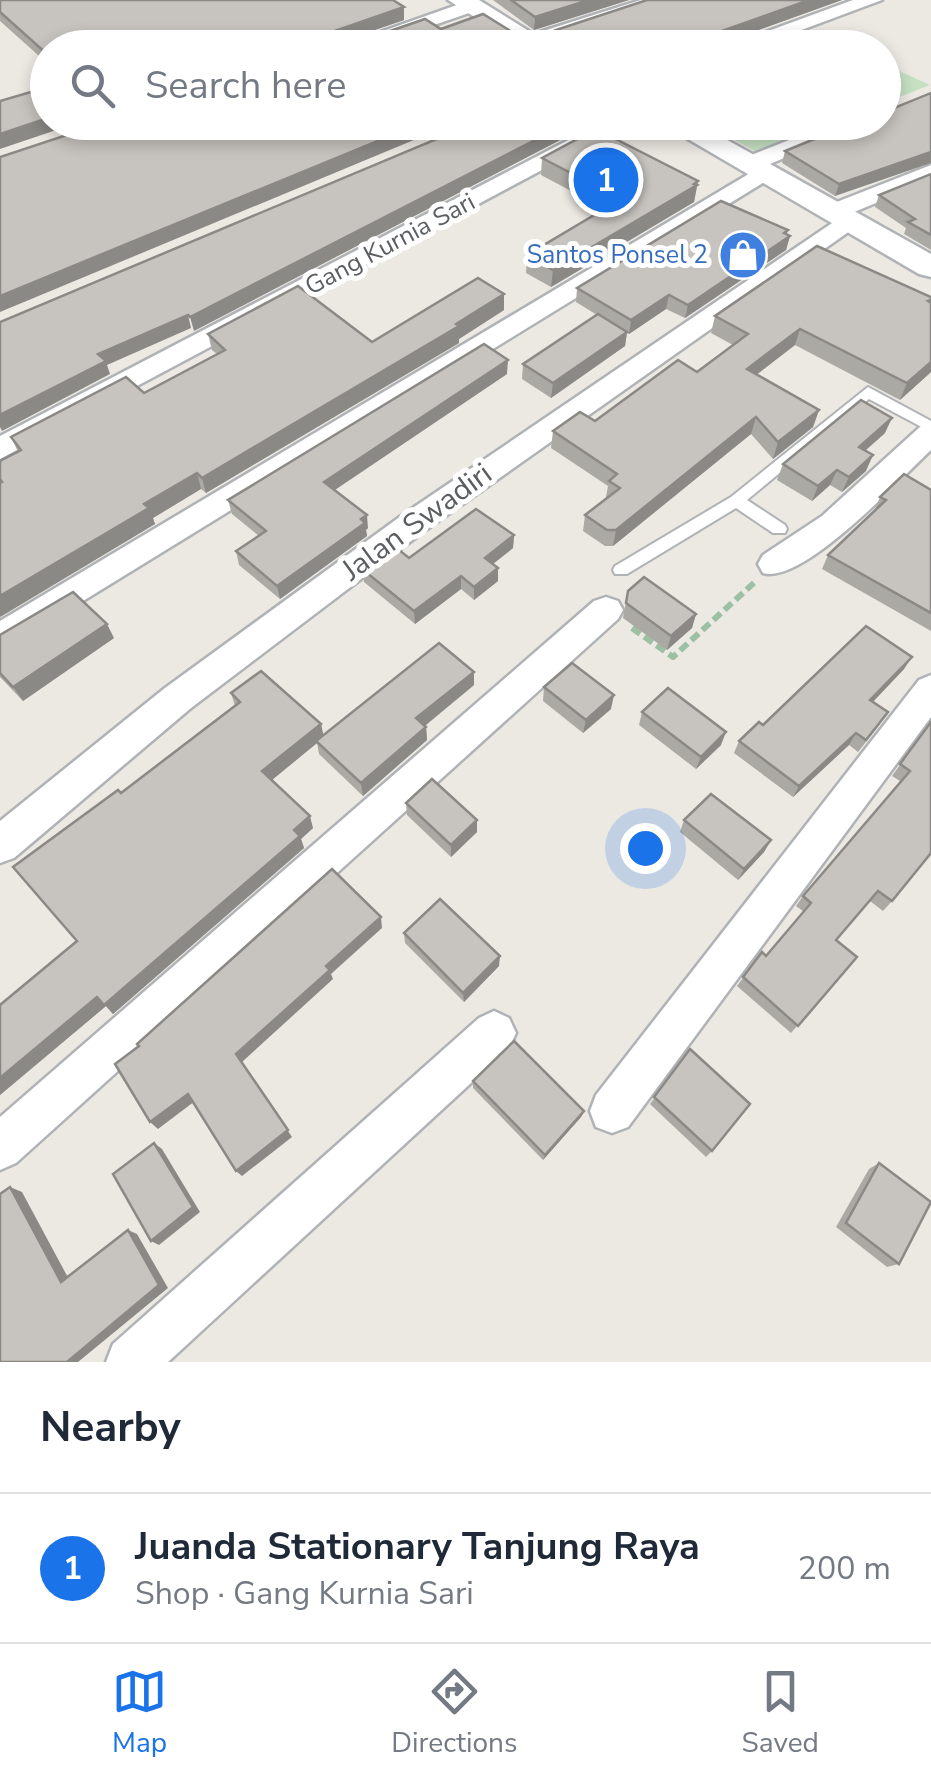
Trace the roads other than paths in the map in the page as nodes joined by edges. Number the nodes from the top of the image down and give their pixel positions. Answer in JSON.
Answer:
{"nodes":[{"id":1,"x":661,"y":0,"type":"edge"},
{"id":2,"x":872,"y":0,"type":"edge"},
{"id":3,"x":466,"y":3,"type":"edge"},
{"id":4,"x":393,"y":30,"type":"edge"},
{"id":5,"x":513,"y":30,"type":"edge"},
{"id":6,"x":576,"y":30,"type":"edge"},
{"id":7,"x":784,"y":30,"type":"edge"},
{"id":8,"x":587,"y":140,"type":"edge"},
{"id":9,"x":706,"y":140,"type":"edge"},
{"id":10,"x":818,"y":140,"type":"edge"},
{"id":11,"x":758,"y":168,"type":"junction"},
{"id":12,"x":931,"y":172,"type":"edge"},
{"id":13,"x":842,"y":216,"type":"junction"},
{"id":14,"x":931,"y":267,"type":"edge"},
{"id":15,"x":931,"y":430,"type":"edge"},
{"id":16,"x":0,"y":449,"type":"edge"},
{"id":17,"x":736,"y":500,"type":"junction"},
{"id":18,"x":779,"y":529,"type":"dead end"},
{"id":19,"x":774,"y":564,"type":"road end"},
{"id":20,"x":621,"y":570,"type":"dead end"},
{"id":21,"x":606,"y":610,"type":"road end"},
{"id":22,"x":0,"y":638,"type":"edge"},
{"id":23,"x":931,"y":690,"type":"edge"},
{"id":24,"x":0,"y":845,"type":"edge"},
{"id":25,"x":494,"y":1033,"type":"dead end"},
{"id":26,"x":612,"y":1111,"type":"dead end"},
{"id":27,"x":0,"y":1146,"type":"edge"},
{"id":28,"x":131,"y":1362,"type":"edge"}],
"edges":[{"from":1,"to":6,"type":"street"},
{"from":2,"to":7,"type":"street"},
{"from":3,"to":4,"type":"street"},
{"from":3,"to":5,"type":"street"},
{"from":8,"to":16,"type":"street","name":"Gang Kurnia Sari"},
{"from":9,"to":11,"type":"street"},
{"from":10,"to":11,"type":"street"},
{"from":11,"to":13,"type":"street"},
{"from":11,"to":22,"type":"street"},
{"from":12,"to":13,"type":"street","name":"Jalan Swadiri"},
{"from":13,"to":14,"type":"street"},
{"from":13,"to":24,"type":"street","name":"Jalan Swadiri"},
{"from":15,"to":17,"type":"lane"},
{"from":15,"to":19,"type":"street"},
{"from":17,"to":18,"type":"lane"},
{"from":17,"to":20,"type":"lane"},
{"from":21,"to":27,"type":"street"},
{"from":23,"to":26,"type":"street"},
{"from":25,"to":28,"type":"street"}]}
